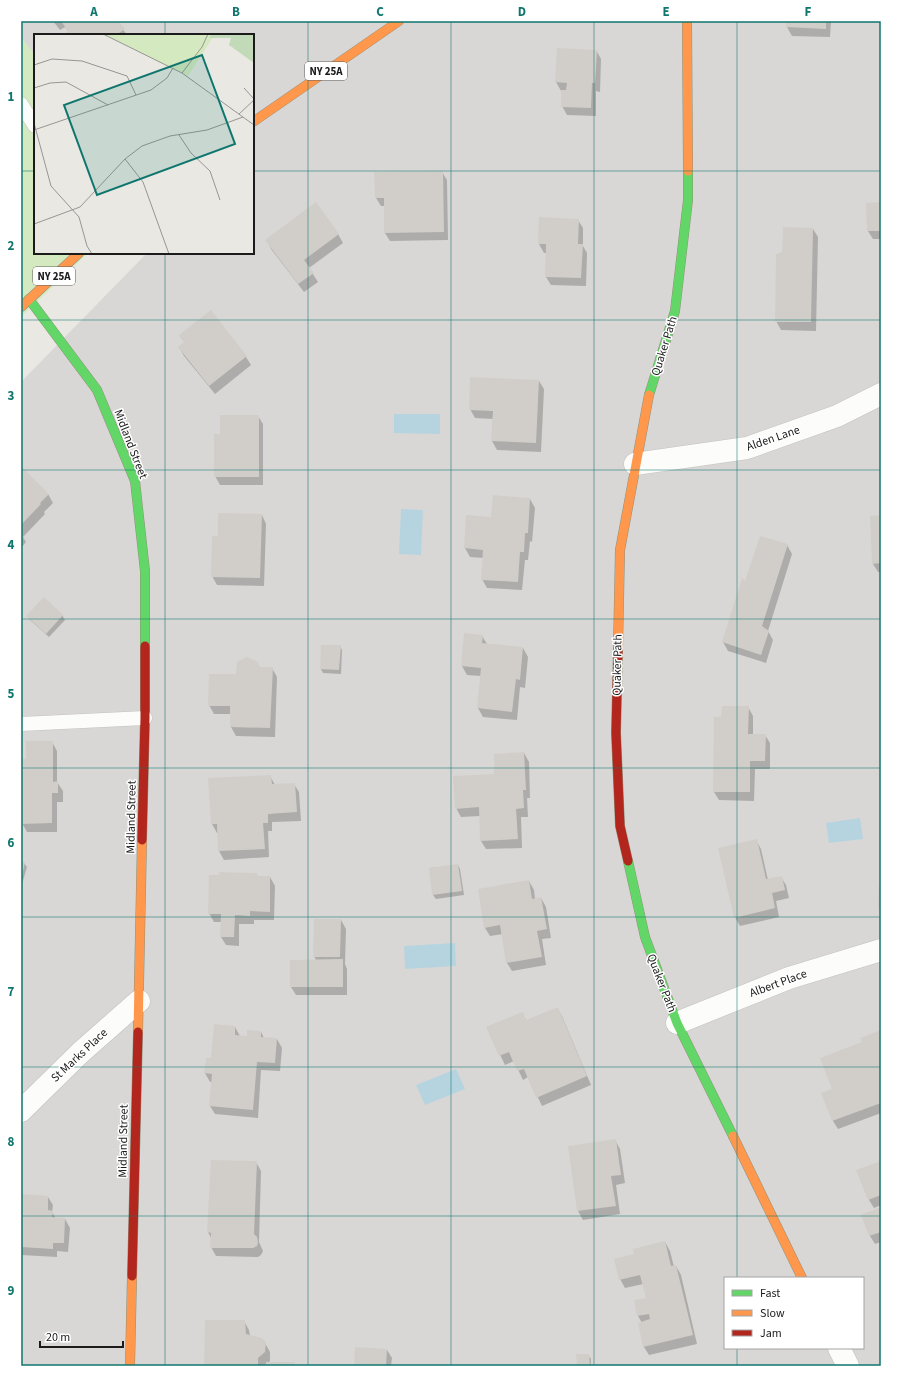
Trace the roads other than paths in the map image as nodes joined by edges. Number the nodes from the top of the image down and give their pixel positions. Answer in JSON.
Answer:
{"nodes":[{"id":1,"x":399,"y":21,"type":"edge"},
{"id":2,"x":687,"y":21,"type":"edge"},
{"id":3,"x":21,"y":104,"type":"edge"},
{"id":4,"x":254,"y":121,"type":"edge"},
{"id":5,"x":34,"y":124,"type":"edge"},
{"id":6,"x":78,"y":254,"type":"edge"},
{"id":7,"x":29,"y":299,"type":"junction"},
{"id":8,"x":21,"y":307,"type":"edge"},
{"id":9,"x":881,"y":394,"type":"edge"},
{"id":10,"x":635,"y":464,"type":"junction"},
{"id":11,"x":145,"y":718,"type":"junction"},
{"id":12,"x":21,"y":724,"type":"edge"},
{"id":13,"x":881,"y":950,"type":"edge"},
{"id":14,"x":139,"y":1001,"type":"junction"},
{"id":15,"x":678,"y":1023,"type":"junction"},
{"id":16,"x":21,"y":1111,"type":"edge"},
{"id":17,"x":802,"y":1277,"type":"edge"},
{"id":18,"x":840,"y":1349,"type":"edge"},
{"id":19,"x":130,"y":1366,"type":"edge"},
{"id":20,"x":848,"y":1366,"type":"edge"}],
"edges":[{"from":1,"to":4,"type":"street","number":"NY 25A"},
{"from":2,"to":10,"type":"street","name":"Quaker Path"},
{"from":3,"to":5,"type":"lane"},
{"from":6,"to":7,"type":"street","number":"NY 25A"},
{"from":7,"to":8,"type":"street","number":"NY 25A"},
{"from":7,"to":11,"type":"street","name":"Midland Street"},
{"from":9,"to":10,"type":"street","name":"Alden Lane"},
{"from":10,"to":15,"type":"street","name":"Quaker Path"},
{"from":11,"to":12,"type":"lane"},
{"from":11,"to":14,"type":"street","name":"Midland Street"},
{"from":13,"to":15,"type":"street","name":"Albert Place"},
{"from":14,"to":16,"type":"street","name":"St Marks Place"},
{"from":14,"to":19,"type":"street","name":"Midland Street"},
{"from":15,"to":17,"type":"street","name":"Quaker Path"},
{"from":18,"to":20,"type":"street"}]}
